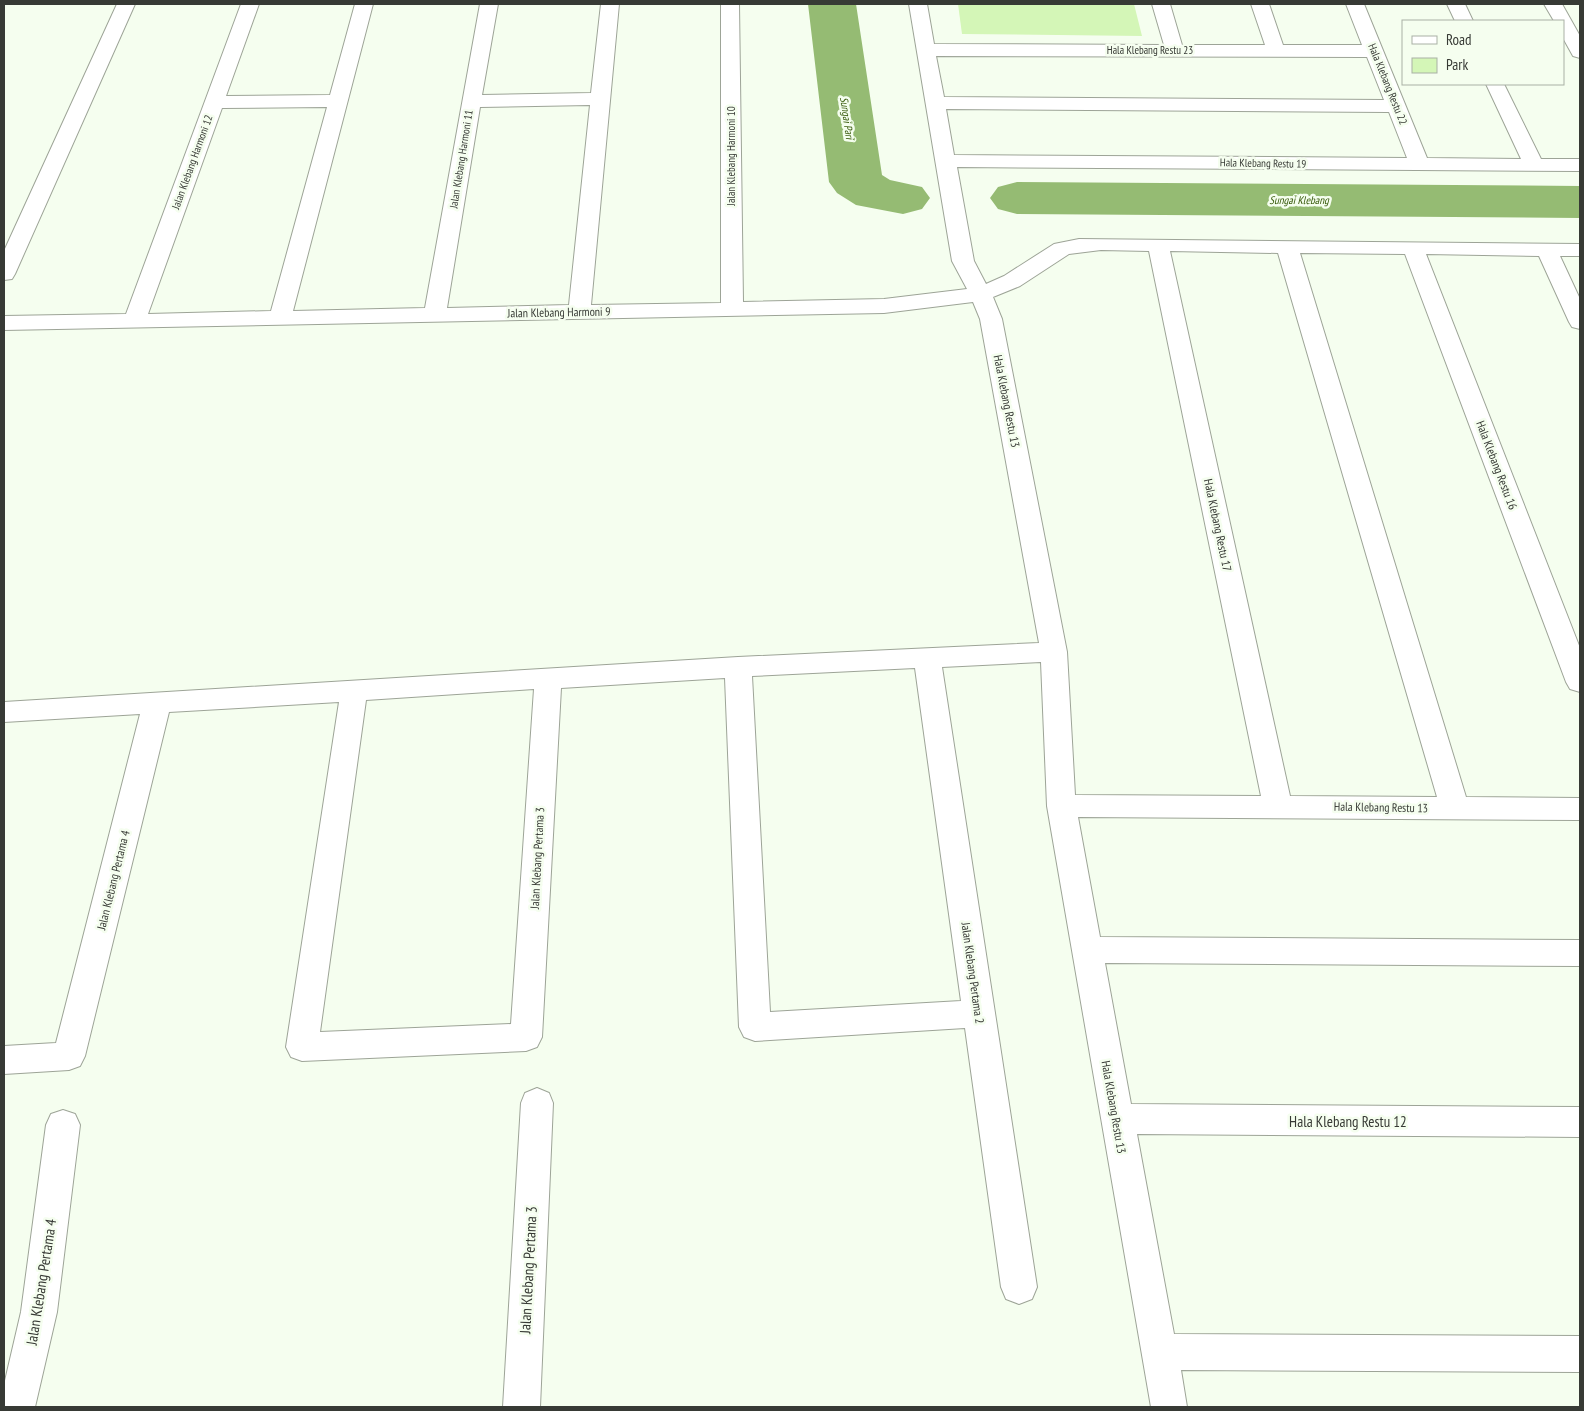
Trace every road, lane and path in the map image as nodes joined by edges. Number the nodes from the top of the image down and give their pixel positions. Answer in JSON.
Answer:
{"nodes":[{"id":1,"x":126,"y":4,"type":"edge"},
{"id":2,"x":250,"y":4,"type":"edge"},
{"id":3,"x":364,"y":4,"type":"edge"},
{"id":4,"x":489,"y":4,"type":"edge"},
{"id":5,"x":610,"y":4,"type":"edge"},
{"id":6,"x":730,"y":4,"type":"edge"},
{"id":7,"x":918,"y":4,"type":"edge"},
{"id":8,"x":1161,"y":4,"type":"edge"},
{"id":9,"x":1260,"y":4,"type":"edge"},
{"id":10,"x":1355,"y":4,"type":"edge"},
{"id":11,"x":1456,"y":4,"type":"edge"},
{"id":12,"x":1553,"y":4,"type":"edge"},
{"id":13,"x":1464,"y":20,"type":"edge"},
{"id":14,"x":1562,"y":20,"type":"edge"},
{"id":15,"x":1564,"y":24,"type":"edge"},
{"id":16,"x":926,"y":50,"type":"junction"},
{"id":17,"x":1175,"y":50,"type":"junction"},
{"id":18,"x":1276,"y":51,"type":"junction"},
{"id":19,"x":1375,"y":51,"type":"junction"},
{"id":20,"x":1580,"y":52,"type":"edge"},
{"id":21,"x":1495,"y":85,"type":"edge"},
{"id":22,"x":600,"y":99,"type":"junction"},
{"id":23,"x":339,"y":101,"type":"junction"},
{"id":24,"x":471,"y":101,"type":"junction"},
{"id":25,"x":214,"y":102,"type":"junction"},
{"id":26,"x":935,"y":103,"type":"junction"},
{"id":27,"x":1397,"y":106,"type":"junction"},
{"id":28,"x":945,"y":160,"type":"junction"},
{"id":29,"x":1420,"y":165,"type":"junction"},
{"id":30,"x":1534,"y":165,"type":"junction"},
{"id":31,"x":1580,"y":165,"type":"edge"},
{"id":32,"x":1158,"y":245,"type":"junction"},
{"id":33,"x":1286,"y":246,"type":"junction"},
{"id":34,"x":1413,"y":248,"type":"junction"},
{"id":35,"x":1546,"y":249,"type":"junction"},
{"id":36,"x":1580,"y":250,"type":"edge"},
{"id":37,"x":4,"y":274,"type":"edge"},
{"id":38,"x":982,"y":294,"type":"junction"},
{"id":39,"x":732,"y":309,"type":"junction"},
{"id":40,"x":579,"y":312,"type":"junction"},
{"id":41,"x":435,"y":314,"type":"junction"},
{"id":42,"x":280,"y":317,"type":"junction"},
{"id":43,"x":135,"y":320,"type":"junction"},
{"id":44,"x":1580,"y":322,"type":"edge"},
{"id":45,"x":4,"y":323,"type":"edge"},
{"id":46,"x":1054,"y":652,"type":"junction"},
{"id":47,"x":927,"y":658,"type":"junction"},
{"id":48,"x":738,"y":667,"type":"junction"},
{"id":49,"x":548,"y":679,"type":"junction"},
{"id":50,"x":1580,"y":682,"type":"edge"},
{"id":51,"x":354,"y":691,"type":"junction"},
{"id":52,"x":157,"y":703,"type":"junction"},
{"id":53,"x":4,"y":712,"type":"edge"},
{"id":54,"x":1061,"y":806,"type":"junction"},
{"id":55,"x":1278,"y":806,"type":"junction"},
{"id":56,"x":1455,"y":808,"type":"junction"},
{"id":57,"x":1580,"y":810,"type":"edge"},
{"id":58,"x":1086,"y":950,"type":"junction"},
{"id":59,"x":1580,"y":952,"type":"edge"},
{"id":60,"x":979,"y":1014,"type":"junction"},
{"id":61,"x":4,"y":1060,"type":"edge"},
{"id":62,"x":537,"y":1103,"type":"dead end"},
{"id":63,"x":1116,"y":1120,"type":"junction"},
{"id":64,"x":1580,"y":1122,"type":"edge"},
{"id":65,"x":63,"y":1125,"type":"dead end"},
{"id":66,"x":1019,"y":1287,"type":"dead end"},
{"id":67,"x":1159,"y":1352,"type":"junction"},
{"id":68,"x":1580,"y":1354,"type":"edge"},
{"id":69,"x":17,"y":1407,"type":"edge"},
{"id":70,"x":521,"y":1407,"type":"edge"},
{"id":71,"x":1169,"y":1407,"type":"edge"}],
"edges":[{"from":1,"to":37,"type":"street"},
{"from":2,"to":25,"type":"street","name":"Jalan Klebang Harmoni 12"},
{"from":3,"to":23,"type":"street"},
{"from":4,"to":24,"type":"street","name":"Jalan Klebang Harmoni 11"},
{"from":5,"to":22,"type":"street"},
{"from":6,"to":39,"type":"street","name":"Jalan Klebang Harmoni 10"},
{"from":7,"to":16,"type":"street","name":"Hala Klebang Restu 13"},
{"from":8,"to":17,"type":"street"},
{"from":9,"to":18,"type":"street"},
{"from":10,"to":19,"type":"street","name":"Hala Klebang Restu 22"},
{"from":11,"to":13,"type":"street"},
{"from":12,"to":14,"type":"street"},
{"from":15,"to":20,"type":"street"},
{"from":16,"to":17,"type":"street","name":"Hala Klebang Restu 23"},
{"from":16,"to":26,"type":"street","name":"Hala Klebang Restu 13"},
{"from":17,"to":18,"type":"street","name":"Hala Klebang Restu 23"},
{"from":18,"to":19,"type":"street","name":"Hala Klebang Restu 23"},
{"from":19,"to":27,"type":"street","name":"Hala Klebang Restu 22"},
{"from":21,"to":30,"type":"street"},
{"from":22,"to":24,"type":"street"},
{"from":22,"to":40,"type":"street"},
{"from":23,"to":25,"type":"street"},
{"from":23,"to":42,"type":"street"},
{"from":24,"to":41,"type":"street","name":"Jalan Klebang Harmoni 11"},
{"from":25,"to":43,"type":"street","name":"Jalan Klebang Harmoni 12"},
{"from":26,"to":27,"type":"street"},
{"from":26,"to":28,"type":"street","name":"Hala Klebang Restu 13"},
{"from":27,"to":29,"type":"street","name":"Hala Klebang Restu 22"},
{"from":28,"to":29,"type":"street","name":"Hala Klebang Restu 19"},
{"from":28,"to":38,"type":"street","name":"Hala Klebang Restu 13"},
{"from":29,"to":30,"type":"street","name":"Hala Klebang Restu 19"},
{"from":30,"to":31,"type":"street","name":"Hala Klebang Restu 19"},
{"from":32,"to":33,"type":"street","name":"Jalan Klebang Harmoni 9"},
{"from":32,"to":38,"type":"street","name":"Jalan Klebang Harmoni 9"},
{"from":32,"to":55,"type":"street","name":"Hala Klebang Restu 17"},
{"from":33,"to":34,"type":"street","name":"Jalan Klebang Harmoni 9"},
{"from":33,"to":56,"type":"street"},
{"from":34,"to":35,"type":"street","name":"Jalan Klebang Harmoni 9"},
{"from":34,"to":50,"type":"street","name":"Hala Klebang Restu 16"},
{"from":35,"to":36,"type":"street","name":"Jalan Klebang Harmoni 9"},
{"from":35,"to":44,"type":"street"},
{"from":38,"to":39,"type":"street","name":"Jalan Klebang Harmoni 9"},
{"from":38,"to":46,"type":"street","name":"Hala Klebang Restu 13"},
{"from":39,"to":40,"type":"street","name":"Jalan Klebang Harmoni 9"},
{"from":40,"to":41,"type":"street","name":"Jalan Klebang Harmoni 9"},
{"from":41,"to":42,"type":"street","name":"Jalan Klebang Harmoni 9"},
{"from":42,"to":43,"type":"street","name":"Jalan Klebang Harmoni 9"},
{"from":43,"to":45,"type":"street","name":"Jalan Klebang Harmoni 9"},
{"from":46,"to":47,"type":"street"},
{"from":46,"to":54,"type":"street","name":"Hala Klebang Restu 13"},
{"from":47,"to":48,"type":"street"},
{"from":47,"to":60,"type":"street","name":"Jalan Klebang Pertama 2"},
{"from":48,"to":49,"type":"street"},
{"from":48,"to":60,"type":"street"},
{"from":49,"to":51,"type":"street"},
{"from":49,"to":51,"type":"street","name":"Jalan Klebang Pertama 3"},
{"from":51,"to":52,"type":"street"},
{"from":52,"to":53,"type":"street"},
{"from":52,"to":61,"type":"street","name":"Jalan Klebang Pertama 4"},
{"from":54,"to":55,"type":"street","name":"Hala Klebang Restu 13"},
{"from":54,"to":58,"type":"street","name":"Hala Klebang Restu 13"},
{"from":55,"to":56,"type":"street","name":"Hala Klebang Restu 13"},
{"from":56,"to":57,"type":"street","name":"Hala Klebang Restu 13"},
{"from":58,"to":59,"type":"street"},
{"from":58,"to":63,"type":"street","name":"Hala Klebang Restu 13"},
{"from":60,"to":66,"type":"street","name":"Jalan Klebang Pertama 2"},
{"from":62,"to":70,"type":"street","name":"Jalan Klebang Pertama 3"},
{"from":63,"to":64,"type":"street","name":"Hala Klebang Restu 12"},
{"from":63,"to":67,"type":"street","name":"Hala Klebang Restu 13"},
{"from":65,"to":69,"type":"street","name":"Jalan Klebang Pertama 4"},
{"from":67,"to":68,"type":"street"},
{"from":67,"to":71,"type":"street","name":"Hala Klebang Restu 13"}]}
